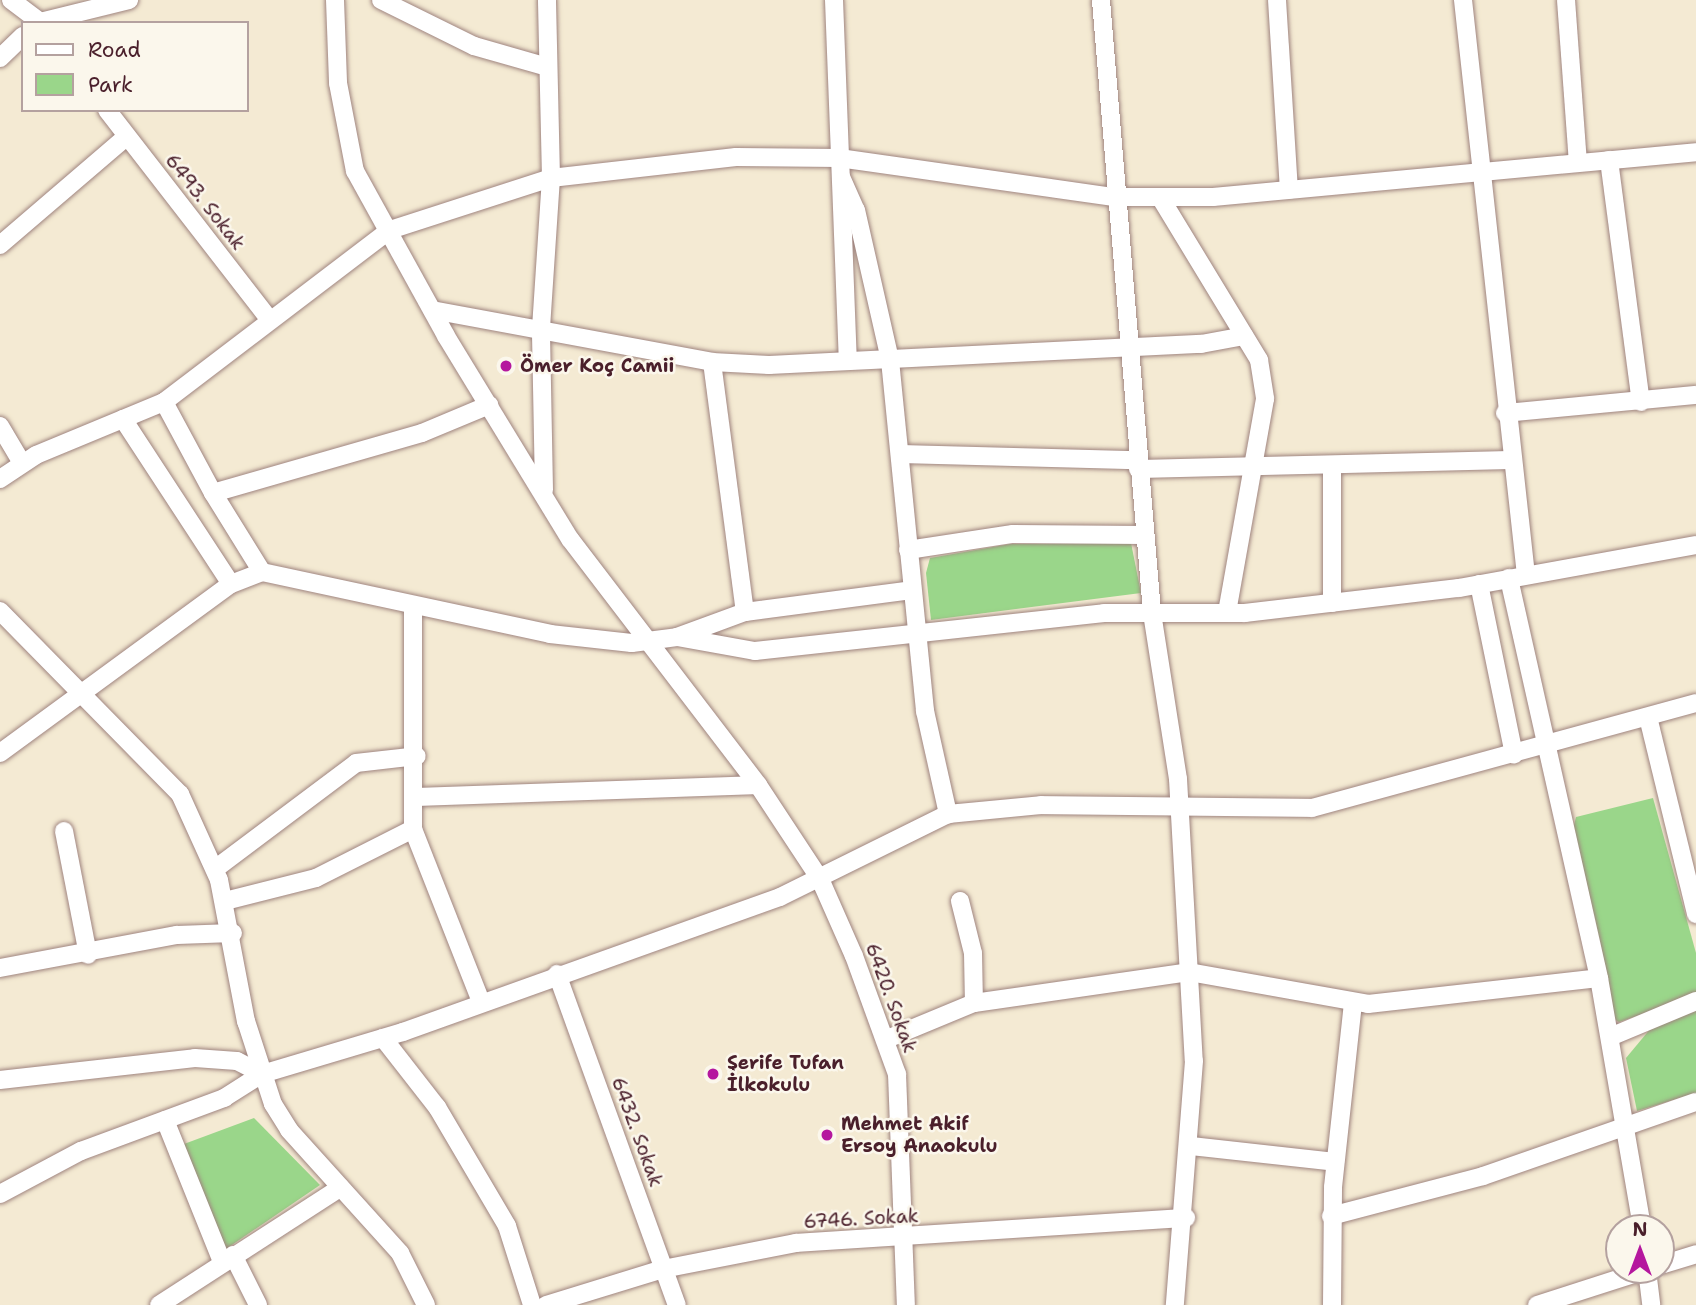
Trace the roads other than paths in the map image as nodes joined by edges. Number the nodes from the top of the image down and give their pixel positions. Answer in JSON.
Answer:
{"nodes":[{"id":1,"x":11,"y":0,"type":"edge"},
{"id":2,"x":129,"y":0,"type":"edge"},
{"id":3,"x":335,"y":0,"type":"edge"},
{"id":4,"x":381,"y":0,"type":"edge"},
{"id":5,"x":547,"y":0,"type":"edge"},
{"id":6,"x":834,"y":0,"type":"edge"},
{"id":7,"x":1101,"y":0,"type":"edge"},
{"id":8,"x":1277,"y":0,"type":"edge"},
{"id":9,"x":1463,"y":0,"type":"edge"},
{"id":10,"x":1566,"y":0,"type":"edge"},
{"id":11,"x":38,"y":21,"type":"edge"},
{"id":12,"x":43,"y":21,"type":"edge"},
{"id":13,"x":21,"y":38,"type":"edge"},
{"id":14,"x":0,"y":58,"type":"edge"},
{"id":15,"x":547,"y":67,"type":"junction"},
{"id":16,"x":109,"y":112,"type":"edge"},
{"id":17,"x":127,"y":136,"type":"junction"},
{"id":18,"x":1696,"y":152,"type":"edge"},
{"id":19,"x":839,"y":158,"type":"junction"},
{"id":20,"x":1609,"y":160,"type":"junction"},
{"id":21,"x":1578,"y":162,"type":"junction"},
{"id":22,"x":1486,"y":171,"type":"junction"},
{"id":23,"x":841,"y":177,"type":"junction"},
{"id":24,"x":551,"y":178,"type":"junction"},
{"id":25,"x":1289,"y":190,"type":"junction"},
{"id":26,"x":1114,"y":197,"type":"junction"},
{"id":27,"x":1160,"y":197,"type":"junction"},
{"id":28,"x":390,"y":230,"type":"junction"},
{"id":29,"x":0,"y":245,"type":"edge"},
{"id":30,"x":432,"y":310,"type":"junction"},
{"id":31,"x":270,"y":320,"type":"junction"},
{"id":32,"x":541,"y":328,"type":"junction"},
{"id":33,"x":1244,"y":336,"type":"junction"},
{"id":34,"x":1126,"y":345,"type":"junction"},
{"id":35,"x":890,"y":360,"type":"junction"},
{"id":36,"x":848,"y":361,"type":"junction"},
{"id":37,"x":712,"y":362,"type":"junction"},
{"id":38,"x":1696,"y":395,"type":"edge"},
{"id":39,"x":164,"y":402,"type":"junction"},
{"id":40,"x":1641,"y":402,"type":"junction"},
{"id":41,"x":489,"y":405,"type":"junction"},
{"id":42,"x":1505,"y":413,"type":"junction"},
{"id":43,"x":123,"y":419,"type":"junction"},
{"id":44,"x":0,"y":426,"type":"edge"},
{"id":45,"x":900,"y":454,"type":"junction"},
{"id":46,"x":1511,"y":460,"type":"junction"},
{"id":47,"x":22,"y":463,"type":"junction"},
{"id":48,"x":1138,"y":464,"type":"junction"},
{"id":49,"x":1332,"y":465,"type":"junction"},
{"id":50,"x":1255,"y":467,"type":"junction"},
{"id":51,"x":0,"y":479,"type":"edge"},
{"id":52,"x":544,"y":491,"type":"junction"},
{"id":53,"x":213,"y":493,"type":"junction"},
{"id":54,"x":1144,"y":535,"type":"junction"},
{"id":55,"x":1696,"y":545,"type":"edge"},
{"id":56,"x":908,"y":550,"type":"junction"},
{"id":57,"x":262,"y":572,"type":"junction"},
{"id":58,"x":1518,"y":577,"type":"junction"},
{"id":59,"x":231,"y":584,"type":"junction"},
{"id":60,"x":1479,"y":584,"type":"junction"},
{"id":61,"x":912,"y":590,"type":"junction"},
{"id":62,"x":1332,"y":603,"type":"junction"},
{"id":63,"x":413,"y":605,"type":"junction"},
{"id":64,"x":0,"y":611,"type":"edge"},
{"id":65,"x":745,"y":612,"type":"junction"},
{"id":66,"x":1152,"y":613,"type":"junction"},
{"id":67,"x":1227,"y":613,"type":"junction"},
{"id":68,"x":915,"y":635,"type":"junction"},
{"id":69,"x":677,"y":637,"type":"junction"},
{"id":70,"x":646,"y":641,"type":"junction"},
{"id":71,"x":83,"y":691,"type":"junction"},
{"id":72,"x":1696,"y":703,"type":"edge"},
{"id":73,"x":1648,"y":717,"type":"junction"},
{"id":74,"x":1543,"y":746,"type":"junction"},
{"id":75,"x":0,"y":753,"type":"edge"},
{"id":76,"x":1514,"y":754,"type":"junction"},
{"id":77,"x":417,"y":756,"type":"junction"},
{"id":78,"x":758,"y":785,"type":"junction"},
{"id":79,"x":418,"y":797,"type":"junction"},
{"id":80,"x":1180,"y":805,"type":"junction"},
{"id":81,"x":948,"y":814,"type":"junction"},
{"id":82,"x":413,"y":829,"type":"junction"},
{"id":83,"x":64,"y":831,"type":"dead end"},
{"id":84,"x":215,"y":869,"type":"junction"},
{"id":85,"x":820,"y":879,"type":"junction"},
{"id":86,"x":225,"y":901,"type":"junction"},
{"id":87,"x":960,"y":901,"type":"dead end"},
{"id":88,"x":1696,"y":914,"type":"edge"},
{"id":89,"x":233,"y":933,"type":"junction"},
{"id":90,"x":88,"y":955,"type":"junction"},
{"id":91,"x":0,"y":968,"type":"edge"},
{"id":92,"x":1189,"y":972,"type":"junction"},
{"id":93,"x":557,"y":974,"type":"junction"},
{"id":94,"x":1599,"y":978,"type":"junction"},
{"id":95,"x":1696,"y":1001,"type":"edge"},
{"id":96,"x":481,"y":1002,"type":"junction"},
{"id":97,"x":974,"y":1003,"type":"junction"},
{"id":98,"x":1353,"y":1003,"type":"junction"},
{"id":99,"x":1610,"y":1037,"type":"junction"},
{"id":100,"x":383,"y":1038,"type":"junction"},
{"id":101,"x":887,"y":1039,"type":"junction"},
{"id":102,"x":262,"y":1074,"type":"junction"},
{"id":103,"x":0,"y":1080,"type":"edge"},
{"id":104,"x":1696,"y":1102,"type":"edge"},
{"id":105,"x":165,"y":1120,"type":"junction"},
{"id":106,"x":1627,"y":1124,"type":"junction"},
{"id":107,"x":1191,"y":1146,"type":"junction"},
{"id":108,"x":1335,"y":1162,"type":"junction"},
{"id":109,"x":340,"y":1188,"type":"junction"},
{"id":110,"x":0,"y":1194,"type":"edge"},
{"id":111,"x":1640,"y":1214,"type":"edge"},
{"id":112,"x":1331,"y":1216,"type":"junction"},
{"id":113,"x":1186,"y":1217,"type":"junction"},
{"id":114,"x":904,"y":1239,"type":"junction"},
{"id":115,"x":1696,"y":1254,"type":"edge"},
{"id":116,"x":228,"y":1259,"type":"junction"},
{"id":117,"x":1675,"y":1261,"type":"edge"},
{"id":118,"x":663,"y":1269,"type":"junction"},
{"id":119,"x":1605,"y":1283,"type":"edge"},
{"id":120,"x":1649,"y":1284,"type":"edge"},
{"id":121,"x":159,"y":1305,"type":"edge"},
{"id":122,"x":258,"y":1305,"type":"edge"},
{"id":123,"x":426,"y":1305,"type":"edge"},
{"id":124,"x":532,"y":1305,"type":"edge"},
{"id":125,"x":546,"y":1305,"type":"edge"},
{"id":126,"x":677,"y":1305,"type":"edge"},
{"id":127,"x":906,"y":1305,"type":"edge"},
{"id":128,"x":1175,"y":1305,"type":"edge"},
{"id":129,"x":1332,"y":1305,"type":"edge"},
{"id":130,"x":1537,"y":1305,"type":"edge"},
{"id":131,"x":1651,"y":1305,"type":"edge"}],
"edges":[{"from":1,"to":11,"type":"street"},
{"from":2,"to":12,"type":"street"},
{"from":3,"to":28,"type":"street","name":"6420. Sokak"},
{"from":4,"to":15,"type":"street"},
{"from":5,"to":15,"type":"street"},
{"from":6,"to":19,"type":"street"},
{"from":7,"to":26,"type":"street"},
{"from":8,"to":25,"type":"street"},
{"from":9,"to":22,"type":"street"},
{"from":10,"to":21,"type":"street"},
{"from":13,"to":14,"type":"street"},
{"from":15,"to":24,"type":"street"},
{"from":16,"to":17,"type":"street","name":"6493. Sokak"},
{"from":17,"to":29,"type":"street"},
{"from":17,"to":31,"type":"street","name":"6493. Sokak"},
{"from":18,"to":20,"type":"street"},
{"from":19,"to":23,"type":"street"},
{"from":19,"to":24,"type":"street"},
{"from":19,"to":26,"type":"street"},
{"from":20,"to":21,"type":"street"},
{"from":20,"to":40,"type":"street"},
{"from":21,"to":22,"type":"street"},
{"from":22,"to":25,"type":"street"},
{"from":22,"to":42,"type":"street"},
{"from":23,"to":35,"type":"street"},
{"from":23,"to":36,"type":"street"},
{"from":24,"to":28,"type":"street"},
{"from":24,"to":32,"type":"street"},
{"from":25,"to":27,"type":"street"},
{"from":26,"to":27,"type":"street"},
{"from":26,"to":34,"type":"street"},
{"from":27,"to":33,"type":"street"},
{"from":28,"to":30,"type":"street","name":"6420. Sokak"},
{"from":28,"to":31,"type":"street"},
{"from":30,"to":32,"type":"street"},
{"from":30,"to":41,"type":"street","name":"6420. Sokak"},
{"from":31,"to":39,"type":"street"},
{"from":32,"to":37,"type":"street"},
{"from":32,"to":52,"type":"street"},
{"from":33,"to":34,"type":"street"},
{"from":33,"to":50,"type":"street"},
{"from":34,"to":35,"type":"street"},
{"from":34,"to":48,"type":"street"},
{"from":35,"to":36,"type":"street"},
{"from":35,"to":45,"type":"street"},
{"from":36,"to":37,"type":"street"},
{"from":37,"to":65,"type":"street"},
{"from":38,"to":40,"type":"street"},
{"from":39,"to":43,"type":"street"},
{"from":39,"to":53,"type":"street"},
{"from":40,"to":42,"type":"street"},
{"from":41,"to":52,"type":"street","name":"6420. Sokak"},
{"from":41,"to":53,"type":"street"},
{"from":42,"to":46,"type":"street"},
{"from":43,"to":47,"type":"street"},
{"from":43,"to":59,"type":"street"},
{"from":44,"to":47,"type":"street"},
{"from":45,"to":48,"type":"street"},
{"from":45,"to":56,"type":"street"},
{"from":46,"to":49,"type":"street"},
{"from":46,"to":58,"type":"street"},
{"from":47,"to":51,"type":"street"},
{"from":48,"to":50,"type":"street"},
{"from":48,"to":54,"type":"street"},
{"from":49,"to":50,"type":"street"},
{"from":49,"to":62,"type":"street"},
{"from":50,"to":67,"type":"street"},
{"from":52,"to":70,"type":"street","name":"6420. Sokak"},
{"from":53,"to":57,"type":"street"},
{"from":54,"to":56,"type":"street"},
{"from":54,"to":66,"type":"street"},
{"from":55,"to":58,"type":"street"},
{"from":56,"to":61,"type":"street"},
{"from":57,"to":59,"type":"street"},
{"from":57,"to":63,"type":"street"},
{"from":58,"to":60,"type":"street"},
{"from":58,"to":74,"type":"street"},
{"from":59,"to":71,"type":"street"},
{"from":60,"to":62,"type":"street"},
{"from":60,"to":76,"type":"street"},
{"from":61,"to":65,"type":"street"},
{"from":61,"to":68,"type":"street"},
{"from":62,"to":67,"type":"street"},
{"from":63,"to":70,"type":"street"},
{"from":63,"to":77,"type":"street"},
{"from":64,"to":71,"type":"street"},
{"from":65,"to":69,"type":"street"},
{"from":66,"to":67,"type":"street"},
{"from":66,"to":68,"type":"street"},
{"from":66,"to":80,"type":"street"},
{"from":68,"to":69,"type":"street"},
{"from":68,"to":81,"type":"street"},
{"from":69,"to":70,"type":"street"},
{"from":70,"to":78,"type":"street","name":"6420. Sokak"},
{"from":71,"to":75,"type":"street"},
{"from":71,"to":84,"type":"street"},
{"from":72,"to":73,"type":"street"},
{"from":73,"to":74,"type":"street"},
{"from":73,"to":88,"type":"street"},
{"from":74,"to":76,"type":"street"},
{"from":74,"to":94,"type":"street"},
{"from":76,"to":80,"type":"street"},
{"from":77,"to":79,"type":"street"},
{"from":77,"to":84,"type":"street"},
{"from":78,"to":79,"type":"street"},
{"from":78,"to":85,"type":"street","name":"6420. Sokak"},
{"from":79,"to":82,"type":"street"},
{"from":80,"to":81,"type":"street"},
{"from":80,"to":92,"type":"street"},
{"from":81,"to":85,"type":"street"},
{"from":82,"to":86,"type":"street"},
{"from":82,"to":96,"type":"street"},
{"from":83,"to":90,"type":"street"},
{"from":84,"to":86,"type":"street"},
{"from":85,"to":93,"type":"street"},
{"from":85,"to":101,"type":"street","name":"6420. Sokak"},
{"from":86,"to":89,"type":"street"},
{"from":87,"to":97,"type":"street"},
{"from":89,"to":90,"type":"street"},
{"from":89,"to":102,"type":"street"},
{"from":90,"to":91,"type":"street"},
{"from":92,"to":97,"type":"street"},
{"from":92,"to":98,"type":"street"},
{"from":92,"to":107,"type":"street"},
{"from":93,"to":96,"type":"street"},
{"from":93,"to":118,"type":"street","name":"6432. Sokak"},
{"from":94,"to":98,"type":"street"},
{"from":94,"to":99,"type":"street"},
{"from":95,"to":99,"type":"street"},
{"from":96,"to":100,"type":"street"},
{"from":97,"to":101,"type":"street"},
{"from":98,"to":108,"type":"street"},
{"from":99,"to":106,"type":"street"},
{"from":100,"to":102,"type":"street"},
{"from":100,"to":124,"type":"street"},
{"from":101,"to":114,"type":"street","name":"6420. Sokak"},
{"from":102,"to":103,"type":"street"},
{"from":102,"to":105,"type":"street"},
{"from":102,"to":109,"type":"street"},
{"from":104,"to":106,"type":"street"},
{"from":105,"to":110,"type":"street"},
{"from":105,"to":116,"type":"street"},
{"from":106,"to":111,"type":"street"},
{"from":106,"to":112,"type":"street"},
{"from":107,"to":108,"type":"street"},
{"from":107,"to":113,"type":"street"},
{"from":108,"to":112,"type":"street"},
{"from":109,"to":116,"type":"street"},
{"from":109,"to":123,"type":"street"},
{"from":112,"to":129,"type":"street"},
{"from":113,"to":114,"type":"street","name":"6746. Sokak"},
{"from":113,"to":128,"type":"street"},
{"from":114,"to":118,"type":"street","name":"6746. Sokak"},
{"from":114,"to":127,"type":"street","name":"6420. Sokak"},
{"from":115,"to":117,"type":"street"},
{"from":116,"to":121,"type":"street"},
{"from":116,"to":122,"type":"street"},
{"from":118,"to":125,"type":"street","name":"6746. Sokak"},
{"from":118,"to":126,"type":"street","name":"6432. Sokak"},
{"from":119,"to":130,"type":"street"},
{"from":120,"to":131,"type":"street"}]}
